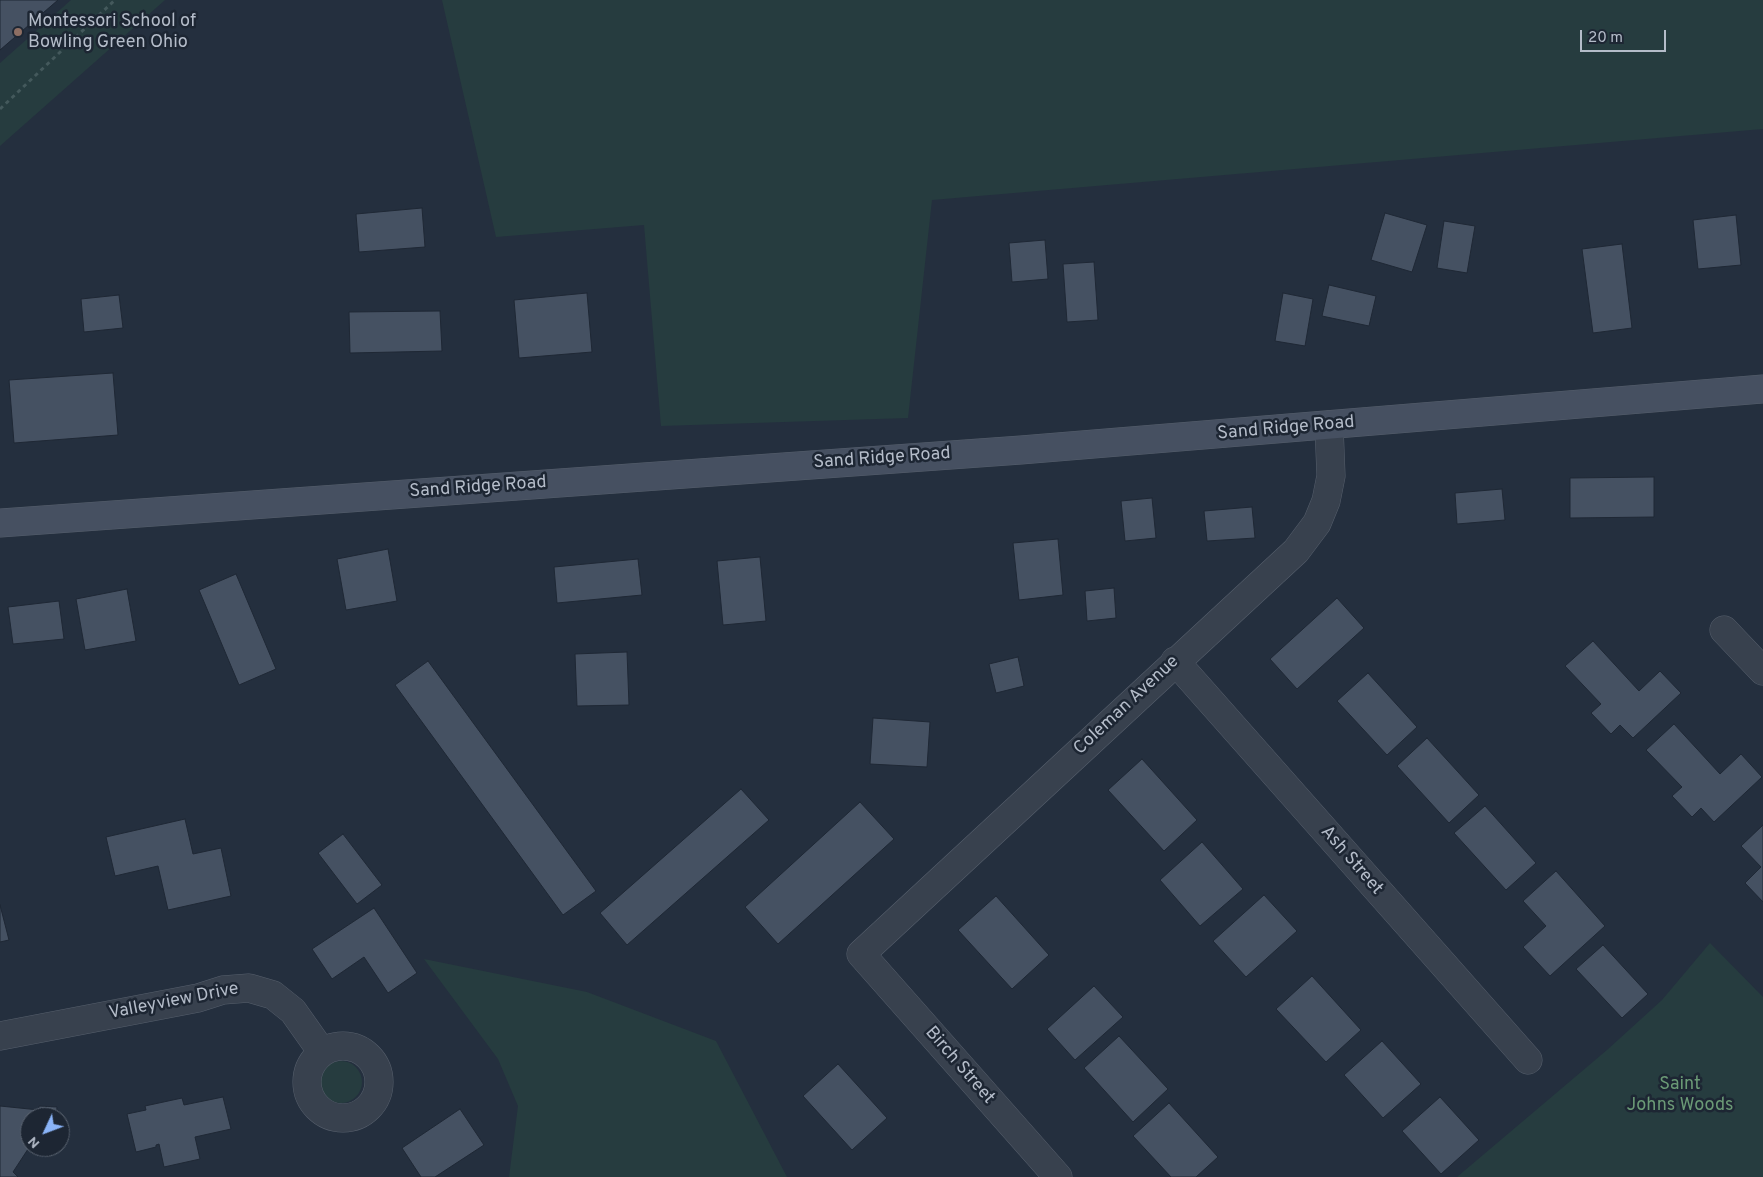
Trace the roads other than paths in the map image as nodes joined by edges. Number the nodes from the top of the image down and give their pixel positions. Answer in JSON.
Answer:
{"nodes":[{"id":1,"x":1763,"y":389,"type":"edge"},
{"id":2,"x":1329,"y":425,"type":"junction"},
{"id":3,"x":0,"y":523,"type":"edge"},
{"id":4,"x":1724,"y":630,"type":"dead end"},
{"id":5,"x":1175,"y":661,"type":"junction"},
{"id":6,"x":1763,"y":671,"type":"edge"},
{"id":7,"x":861,"y":954,"type":"joint"},
{"id":8,"x":0,"y":1036,"type":"edge"},
{"id":9,"x":322,"y":1052,"type":"dead end"},
{"id":10,"x":1528,"y":1060,"type":"dead end"},
{"id":11,"x":1058,"y":1177,"type":"edge"}],
"edges":[{"from":1,"to":2,"type":"street","name":"Sand Ridge Road"},
{"from":2,"to":3,"type":"street","name":"Sand Ridge Road"},
{"from":2,"to":5,"type":"street","name":"Coleman Avenue"},
{"from":4,"to":6,"type":"street"},
{"from":5,"to":7,"type":"street","name":"Coleman Avenue"},
{"from":5,"to":10,"type":"street","name":"Ash Street"},
{"from":7,"to":11,"type":"street","name":"Birch Street"},
{"from":8,"to":9,"type":"street","name":"Valleyview Drive"}]}
